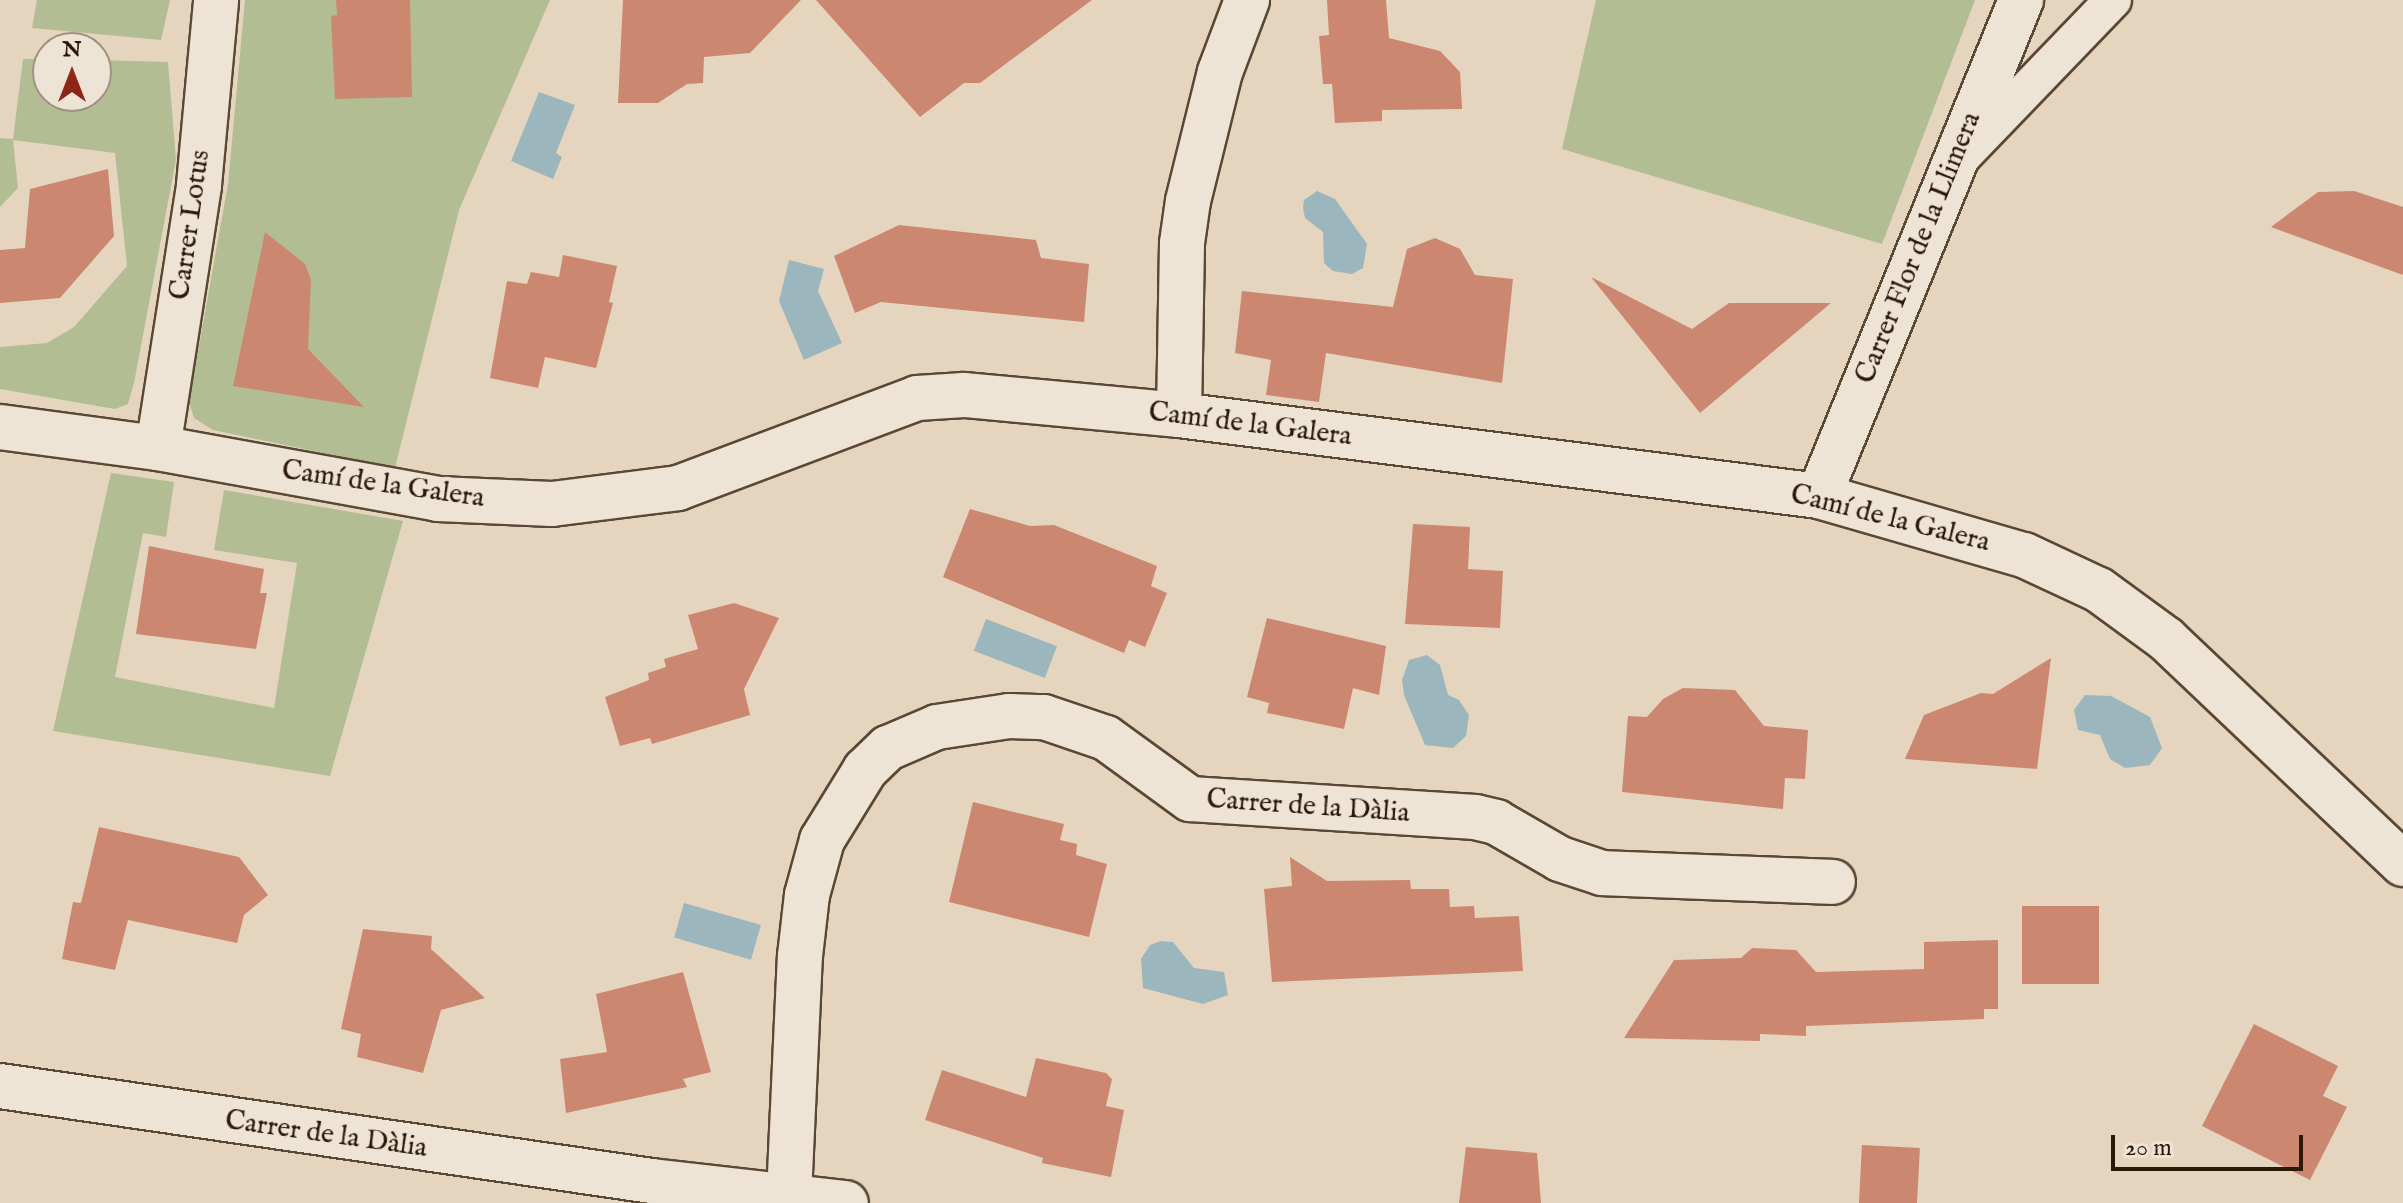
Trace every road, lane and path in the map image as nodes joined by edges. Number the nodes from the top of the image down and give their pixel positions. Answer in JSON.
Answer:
{"nodes":[{"id":1,"x":216,"y":0,"type":"edge"},
{"id":2,"x":1247,"y":0,"type":"edge"},
{"id":3,"x":2021,"y":0,"type":"edge"},
{"id":4,"x":2113,"y":0,"type":"edge"},
{"id":5,"x":1953,"y":165,"type":"junction"},
{"id":6,"x":1179,"y":415,"type":"junction"},
{"id":7,"x":0,"y":427,"type":"edge"},
{"id":8,"x":158,"y":448,"type":"junction"},
{"id":9,"x":1819,"y":496,"type":"junction"},
{"id":10,"x":2400,"y":855,"type":"edge"},
{"id":11,"x":1833,"y":882,"type":"dead end"},
{"id":12,"x":0,"y":1086,"type":"edge"},
{"id":13,"x":650,"y":1192,"type":"edge"},
{"id":14,"x":789,"y":1196,"type":"junction"},
{"id":15,"x":846,"y":1203,"type":"edge"}],
"edges":[{"from":1,"to":8,"type":"street","name":"Carrer Lotus"},
{"from":2,"to":6,"type":"street"},
{"from":3,"to":5,"type":"street","name":"Carrer Flor de la Llimera"},
{"from":4,"to":5,"type":"lane"},
{"from":5,"to":9,"type":"street","name":"Carrer Flor de la Llimera"},
{"from":6,"to":8,"type":"street","name":"Camí de la Galera"},
{"from":6,"to":9,"type":"street","name":"Camí de la Galera"},
{"from":7,"to":8,"type":"street","name":"Camí de la Galera"},
{"from":9,"to":10,"type":"street","name":"Camí de la Galera"},
{"from":11,"to":14,"type":"street","name":"Carrer de la Dàlia"},
{"from":12,"to":13,"type":"street","name":"Carrer de la Dàlia"},
{"from":13,"to":14,"type":"street","name":"Carrer de la Dàlia"},
{"from":14,"to":15,"type":"street","name":"Carrer de la Dàlia"}]}
